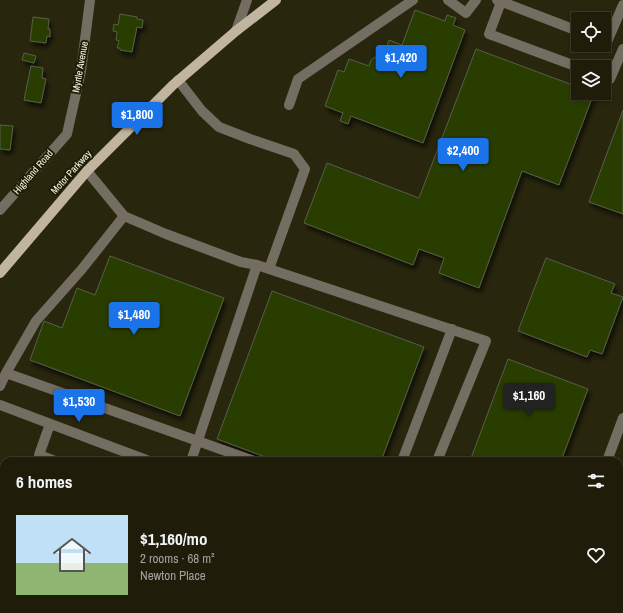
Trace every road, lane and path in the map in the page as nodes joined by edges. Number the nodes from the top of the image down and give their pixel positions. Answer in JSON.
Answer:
{"nodes":[{"id":1,"x":90,"y":0,"type":"edge"},
{"id":2,"x":247,"y":0,"type":"edge"},
{"id":3,"x":276,"y":0,"type":"edge"},
{"id":4,"x":413,"y":0,"type":"edge"},
{"id":5,"x":448,"y":0,"type":"edge"},
{"id":6,"x":476,"y":0,"type":"edge"},
{"id":7,"x":499,"y":1,"type":"edge"},
{"id":8,"x":623,"y":5,"type":"edge"},
{"id":9,"x":571,"y":28,"type":"edge"},
{"id":10,"x":611,"y":30,"type":"edge"},
{"id":11,"x":236,"y":31,"type":"junction"},
{"id":12,"x":611,"y":44,"type":"edge"},
{"id":13,"x":623,"y":49,"type":"edge"},
{"id":14,"x":571,"y":64,"type":"edge"},
{"id":15,"x":611,"y":77,"type":"edge"},
{"id":16,"x":178,"y":80,"type":"junction"},
{"id":17,"x":289,"y":105,"type":"dead end"},
{"id":18,"x":66,"y":134,"type":"joint"},
{"id":19,"x":87,"y":171,"type":"junction"},
{"id":20,"x":0,"y":210,"type":"edge"},
{"id":21,"x":124,"y":216,"type":"junction"},
{"id":22,"x":257,"y":265,"type":"junction"},
{"id":23,"x":269,"y":269,"type":"junction"},
{"id":24,"x":0,"y":273,"type":"edge"},
{"id":25,"x":452,"y":329,"type":"junction"},
{"id":26,"x":6,"y":372,"type":"junction"},
{"id":27,"x":0,"y":386,"type":"edge"},
{"id":28,"x":0,"y":405,"type":"edge"},
{"id":29,"x":623,"y":418,"type":"edge"},
{"id":30,"x":50,"y":424,"type":"junction"},
{"id":31,"x":198,"y":441,"type":"junction"},
{"id":32,"x":36,"y":457,"type":"edge"},
{"id":33,"x":138,"y":457,"type":"edge"},
{"id":34,"x":192,"y":457,"type":"edge"},
{"id":35,"x":243,"y":457,"type":"edge"},
{"id":36,"x":404,"y":457,"type":"edge"},
{"id":37,"x":439,"y":457,"type":"edge"},
{"id":38,"x":608,"y":457,"type":"edge"}],
"edges":[{"from":1,"to":18,"type":"street","name":"Myrtle Avenue"},
{"from":2,"to":11,"type":"street"},
{"from":3,"to":11,"type":"main road","name":"Motor Parkway"},
{"from":4,"to":17,"type":"street"},
{"from":5,"to":6,"type":"street"},
{"from":7,"to":9,"type":"street"},
{"from":7,"to":14,"type":"street"},
{"from":8,"to":10,"type":"street"},
{"from":11,"to":16,"type":"main road","name":"Motor Parkway"},
{"from":12,"to":13,"type":"street"},
{"from":13,"to":15,"type":"street"},
{"from":16,"to":19,"type":"main road","name":"Motor Parkway"},
{"from":16,"to":23,"type":"street"},
{"from":18,"to":20,"type":"street","name":"Highland Road"},
{"from":19,"to":21,"type":"street"},
{"from":19,"to":24,"type":"main road","name":"Motor Parkway"},
{"from":21,"to":22,"type":"street"},
{"from":21,"to":26,"type":"street"},
{"from":22,"to":23,"type":"street"},
{"from":22,"to":31,"type":"street"},
{"from":23,"to":25,"type":"street"},
{"from":25,"to":36,"type":"street"},
{"from":25,"to":37,"type":"street"},
{"from":26,"to":27,"type":"street"},
{"from":26,"to":31,"type":"street"},
{"from":28,"to":30,"type":"street"},
{"from":29,"to":38,"type":"street"},
{"from":30,"to":32,"type":"street"},
{"from":30,"to":33,"type":"street"},
{"from":31,"to":34,"type":"street"},
{"from":31,"to":35,"type":"street"}]}
